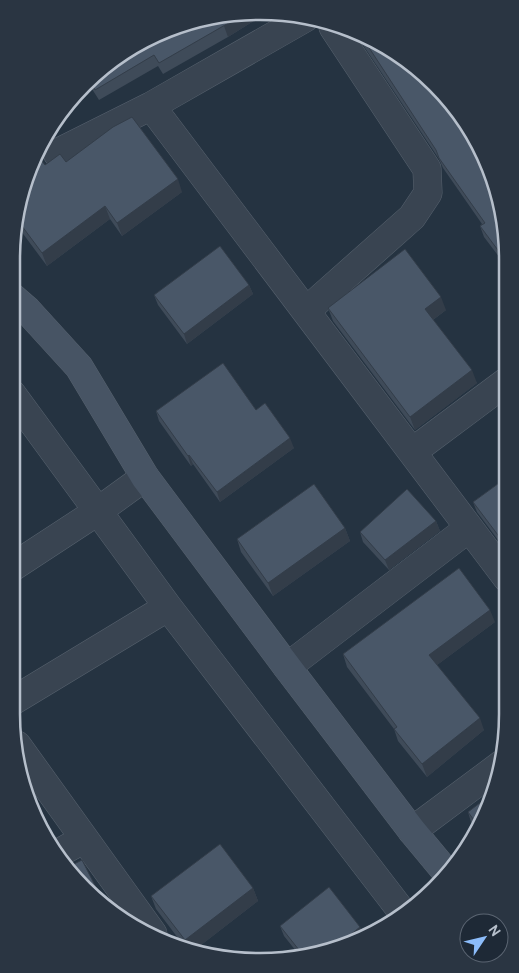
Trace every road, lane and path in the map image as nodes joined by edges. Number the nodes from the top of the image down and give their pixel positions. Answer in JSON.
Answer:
{"nodes":[{"id":1,"x":296,"y":23,"type":"edge"},
{"id":2,"x":337,"y":33,"type":"edge"},
{"id":3,"x":151,"y":106,"type":"junction"},
{"id":4,"x":57,"y":153,"type":"dead end"},
{"id":5,"x":20,"y":304,"type":"edge"},
{"id":6,"x":306,"y":311,"type":"junction"},
{"id":7,"x":499,"y":387,"type":"edge"},
{"id":8,"x":20,"y":405,"type":"edge"},
{"id":9,"x":412,"y":452,"type":"junction"},
{"id":10,"x":145,"y":477,"type":"junction"},
{"id":11,"x":98,"y":511,"type":"junction"},
{"id":12,"x":469,"y":528,"type":"junction"},
{"id":13,"x":20,"y":553,"type":"edge"},
{"id":14,"x":499,"y":567,"type":"edge"},
{"id":15,"x":168,"y":607,"type":"junction"},
{"id":16,"x":287,"y":667,"type":"junction"},
{"id":17,"x":20,"y":697,"type":"edge"},
{"id":18,"x":24,"y":756,"type":"edge"},
{"id":19,"x":492,"y":772,"type":"edge"},
{"id":20,"x":412,"y":830,"type":"junction"},
{"id":21,"x":84,"y":839,"type":"junction"},
{"id":22,"x":63,"y":851,"type":"edge"},
{"id":23,"x":443,"y":868,"type":"edge"},
{"id":24,"x":399,"y":908,"type":"edge"},
{"id":25,"x":146,"y":924,"type":"edge"}],
"edges":[{"from":1,"to":3,"type":"street"},
{"from":2,"to":6,"type":"street"},
{"from":3,"to":4,"type":"street"},
{"from":3,"to":6,"type":"street"},
{"from":5,"to":10,"type":"street"},
{"from":6,"to":9,"type":"street"},
{"from":7,"to":9,"type":"street"},
{"from":8,"to":11,"type":"street"},
{"from":9,"to":12,"type":"street"},
{"from":10,"to":11,"type":"street"},
{"from":10,"to":16,"type":"street"},
{"from":11,"to":13,"type":"street"},
{"from":11,"to":15,"type":"street"},
{"from":12,"to":14,"type":"street"},
{"from":12,"to":16,"type":"street"},
{"from":15,"to":17,"type":"street"},
{"from":15,"to":24,"type":"street"},
{"from":16,"to":20,"type":"street"},
{"from":18,"to":21,"type":"street"},
{"from":19,"to":20,"type":"street"},
{"from":20,"to":23,"type":"street"},
{"from":21,"to":22,"type":"street"},
{"from":21,"to":25,"type":"street"}]}
